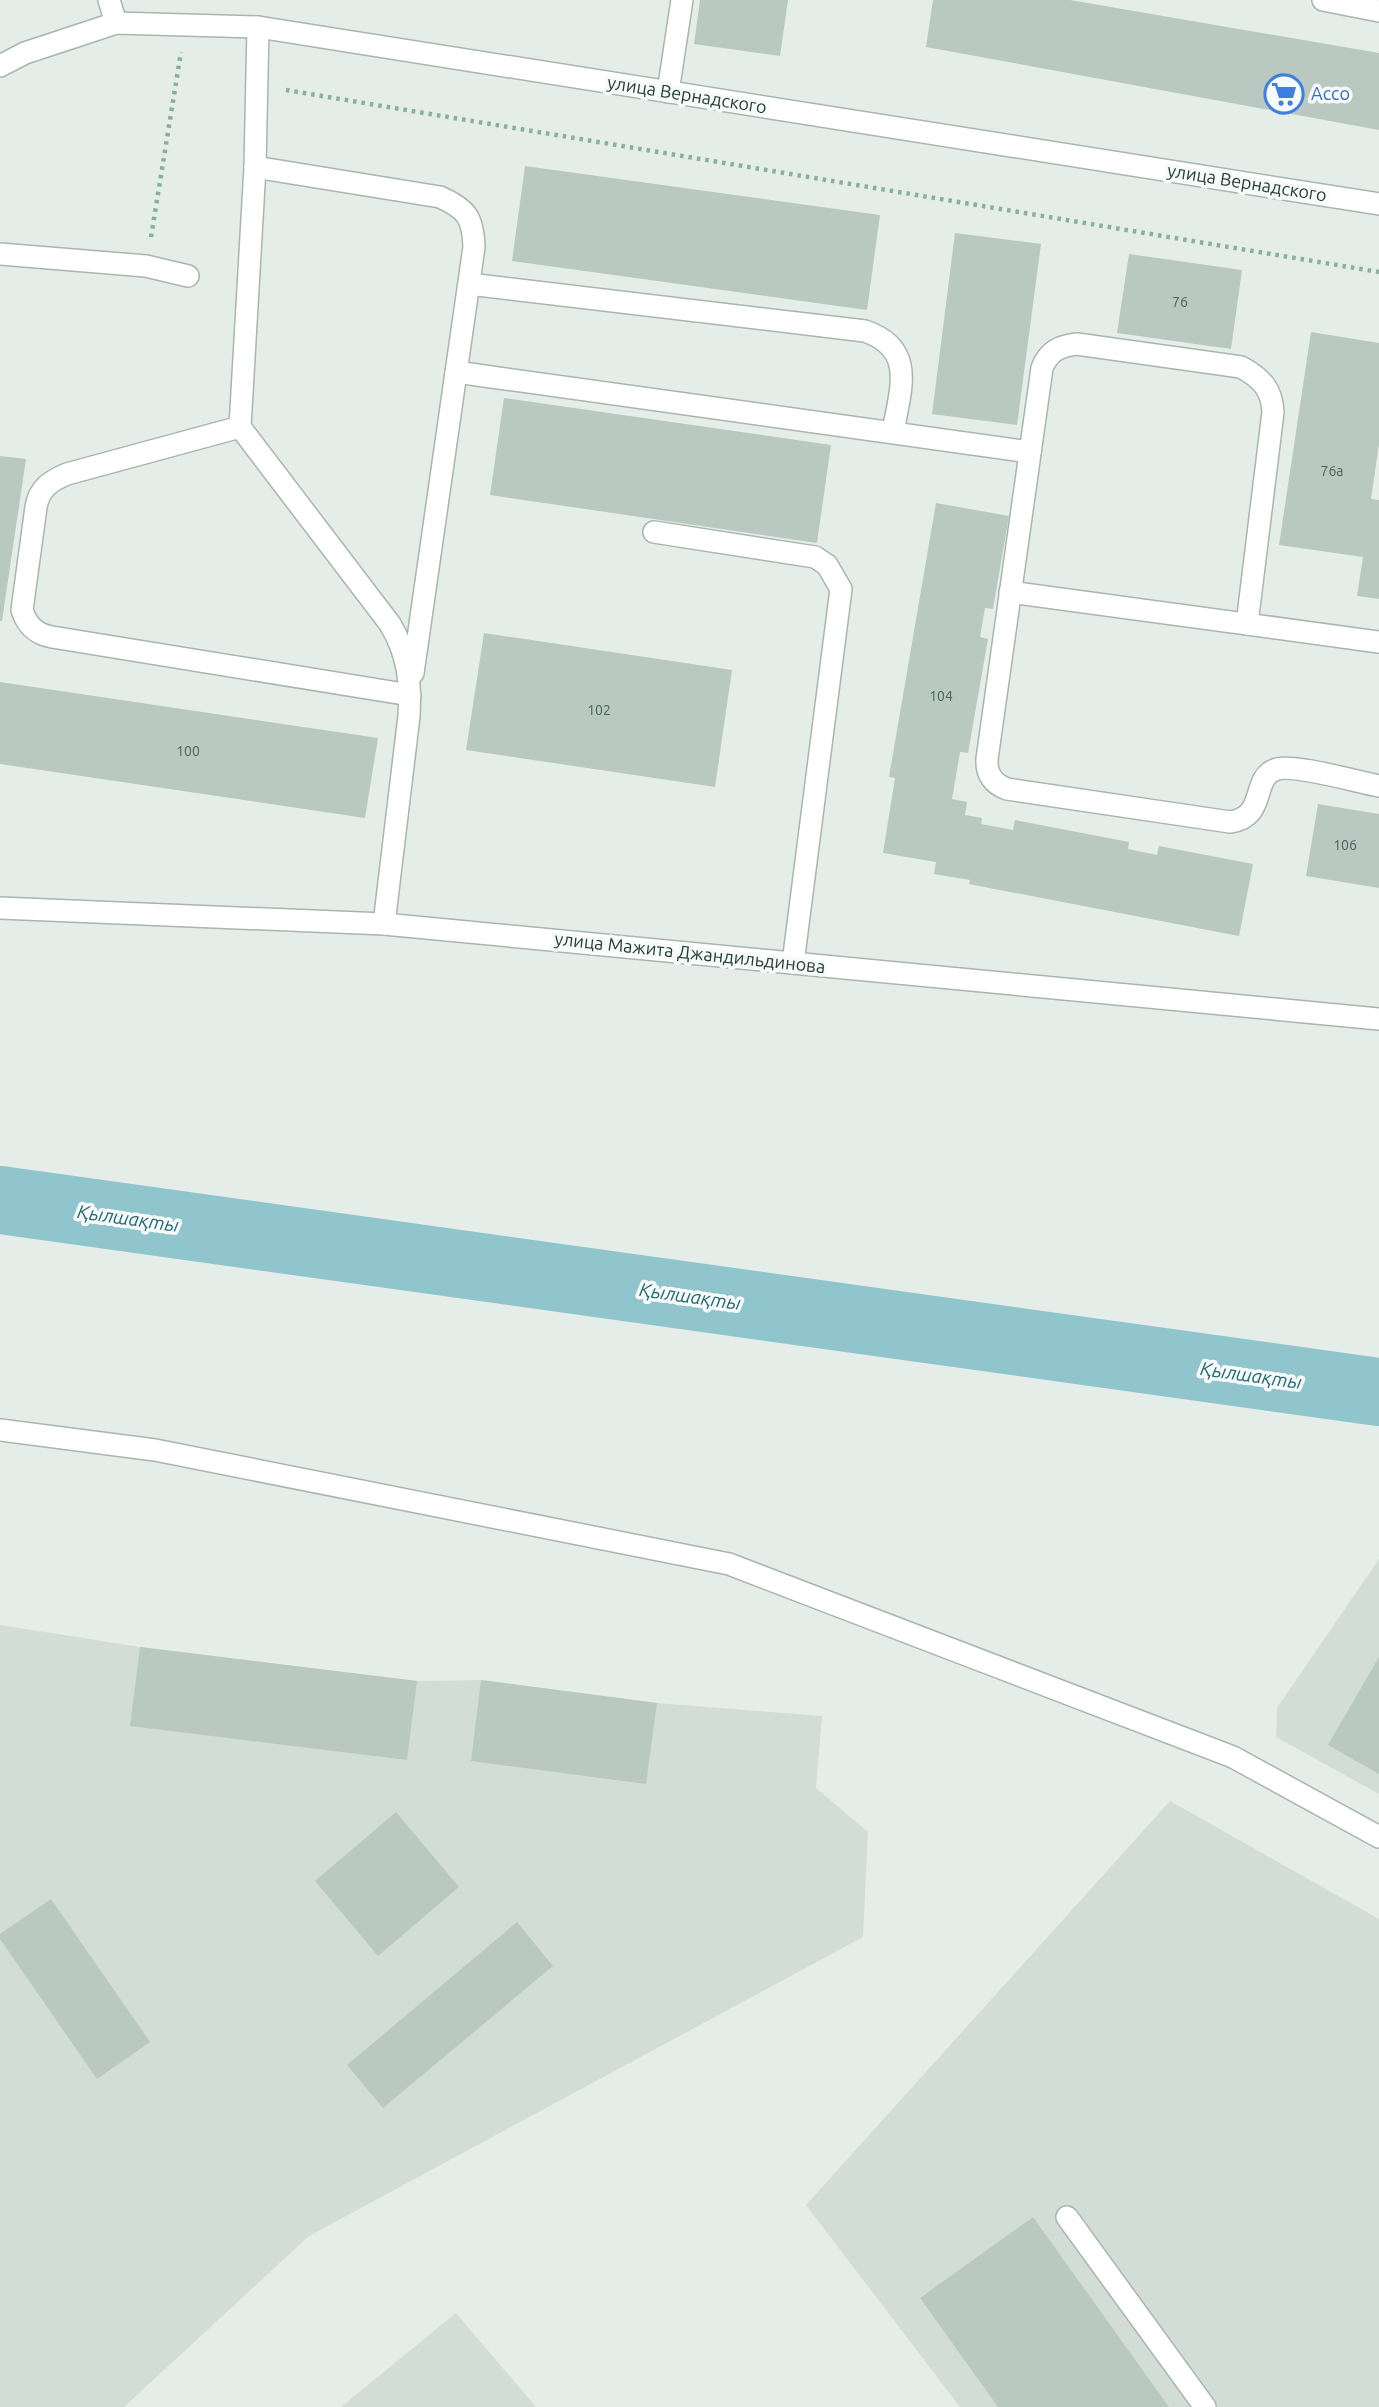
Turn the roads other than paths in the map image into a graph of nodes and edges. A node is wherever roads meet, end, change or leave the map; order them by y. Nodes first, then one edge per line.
1 (109, 0) edge
2 (682, 0) edge
3 (1323, 0) edge
4 (1379, 11) edge
5 (116, 23) junction
6 (258, 27) junction
7 (0, 66) edge
8 (668, 92) junction
9 (255, 167) junction
10 (1379, 204) edge
11 (0, 254) edge
12 (188, 276) dead end
13 (468, 284) junction
14 (456, 372) junction
15 (240, 427) junction
16 (893, 432) junction
17 (1030, 452) junction
18 (654, 532) dead end
19 (1010, 592) junction
20 (1247, 624) junction
21 (1379, 642) edge
22 (410, 695) junction
23 (1379, 786) edge
24 (0, 908) edge
25 (384, 924) junction
26 (793, 963) junction
27 (1379, 1019) edge
28 (0, 1430) edge
29 (1379, 1837) edge
30 (1067, 2217) dead end
31 (1205, 2407) edge

1 - 5 street
2 - 8 street
3 - 4 street
5 - 6 street, улица Вернадского
5 - 7 street, улица Вернадского
6 - 8 street, улица Вернадского
6 - 9 street
8 - 10 street, улица Вернадского
9 - 13 street
9 - 15 street
11 - 12 street
13 - 14 street
13 - 16 street
14 - 16 street
14 - 22 street
15 - 22 street
15 - 22 street
16 - 17 street
17 - 19 street
17 - 20 street
18 - 26 street
19 - 20 street
19 - 23 street
20 - 21 street
22 - 25 street
24 - 25 street, улица Мажита Джандильдинова
25 - 26 street, улица Мажита Джандильдинова
26 - 27 street, улица Мажита Джандильдинова
28 - 29 street
30 - 31 street

